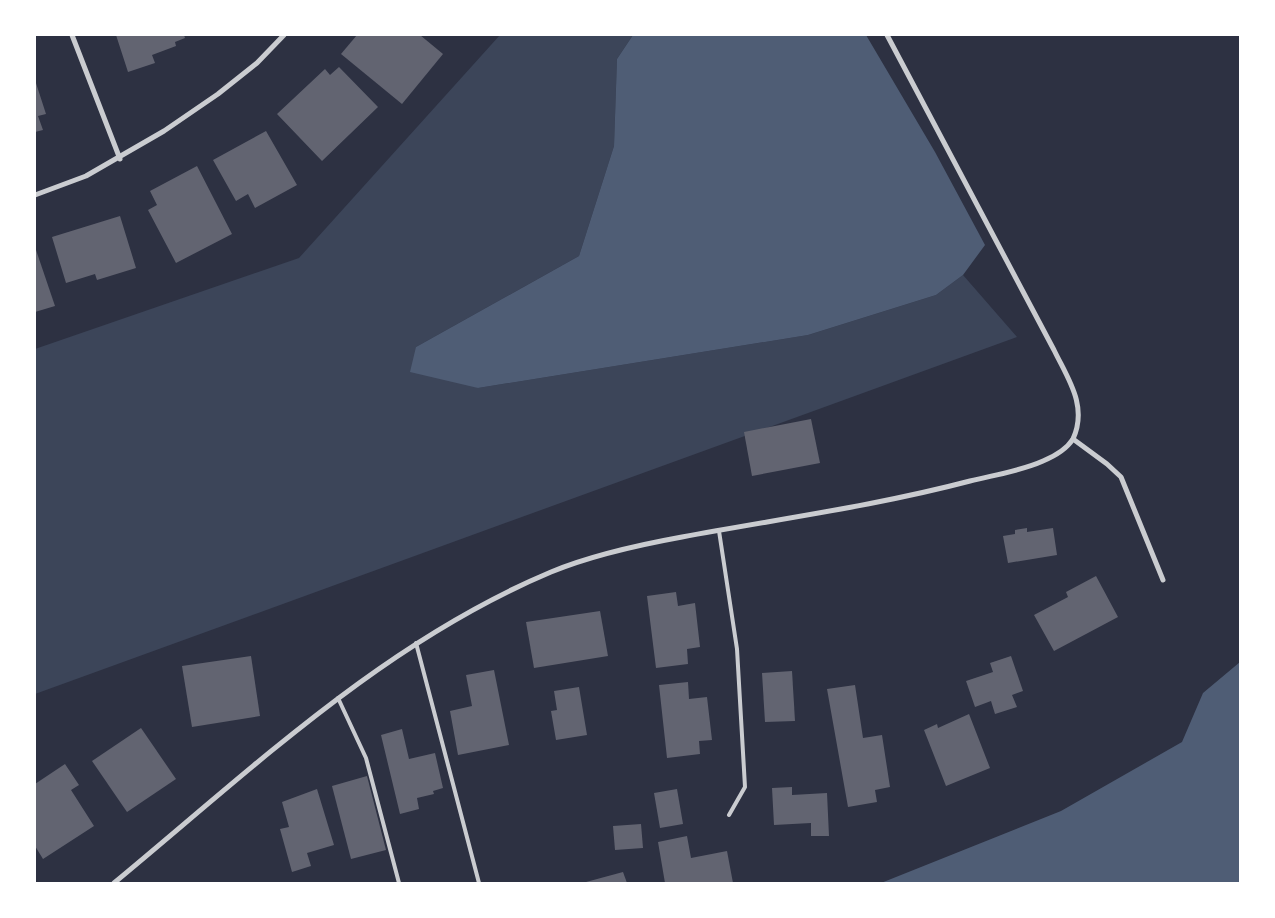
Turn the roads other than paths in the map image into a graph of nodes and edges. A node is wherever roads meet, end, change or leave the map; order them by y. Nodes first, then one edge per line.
1 (72, 35) edge
2 (284, 35) edge
3 (887, 35) edge
4 (120, 159) junction
5 (35, 195) edge
6 (1073, 439) junction
7 (719, 531) junction
8 (1163, 580) dead end
9 (416, 643) junction
10 (338, 698) junction
11 (729, 815) dead end
12 (114, 883) edge
13 (399, 883) edge
14 (479, 883) edge

1 - 4 street
2 - 4 street
3 - 6 street
4 - 5 street
6 - 7 street
6 - 8 street
7 - 9 street
7 - 11 lane
9 - 10 street
9 - 14 lane
10 - 12 street
10 - 13 lane

